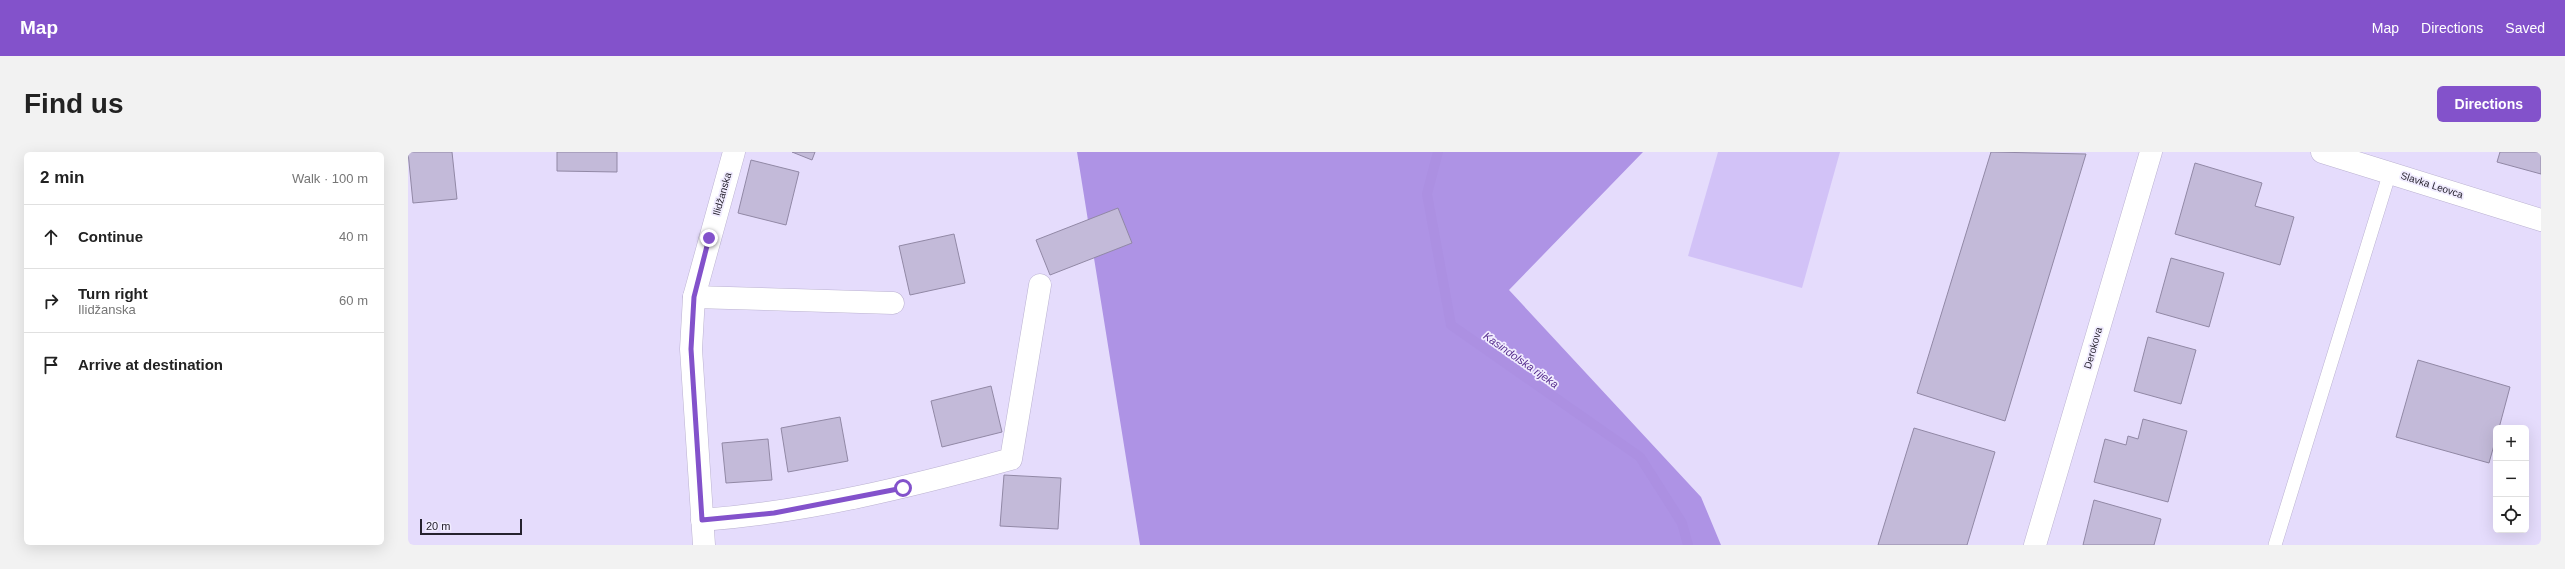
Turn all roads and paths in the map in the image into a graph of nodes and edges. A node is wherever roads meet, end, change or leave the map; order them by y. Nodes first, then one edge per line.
1 (734, 152) edge
2 (2152, 152) edge
3 (2322, 152) edge
4 (2390, 172) junction
5 (2541, 220) edge
6 (1040, 285) dead end
7 (694, 297) junction
8 (893, 303) dead end
9 (702, 520) junction
10 (704, 545) edge
11 (2035, 545) edge
12 (2275, 545) edge

1 - 7 street, Ilidžanska
2 - 11 street, Derokova
3 - 4 street, Slavka Leovca
4 - 5 street, Slavka Leovca
4 - 12 lane
6 - 9 street
7 - 8 street
7 - 9 street, Ilidžanska
9 - 10 street, Ilidžanska

